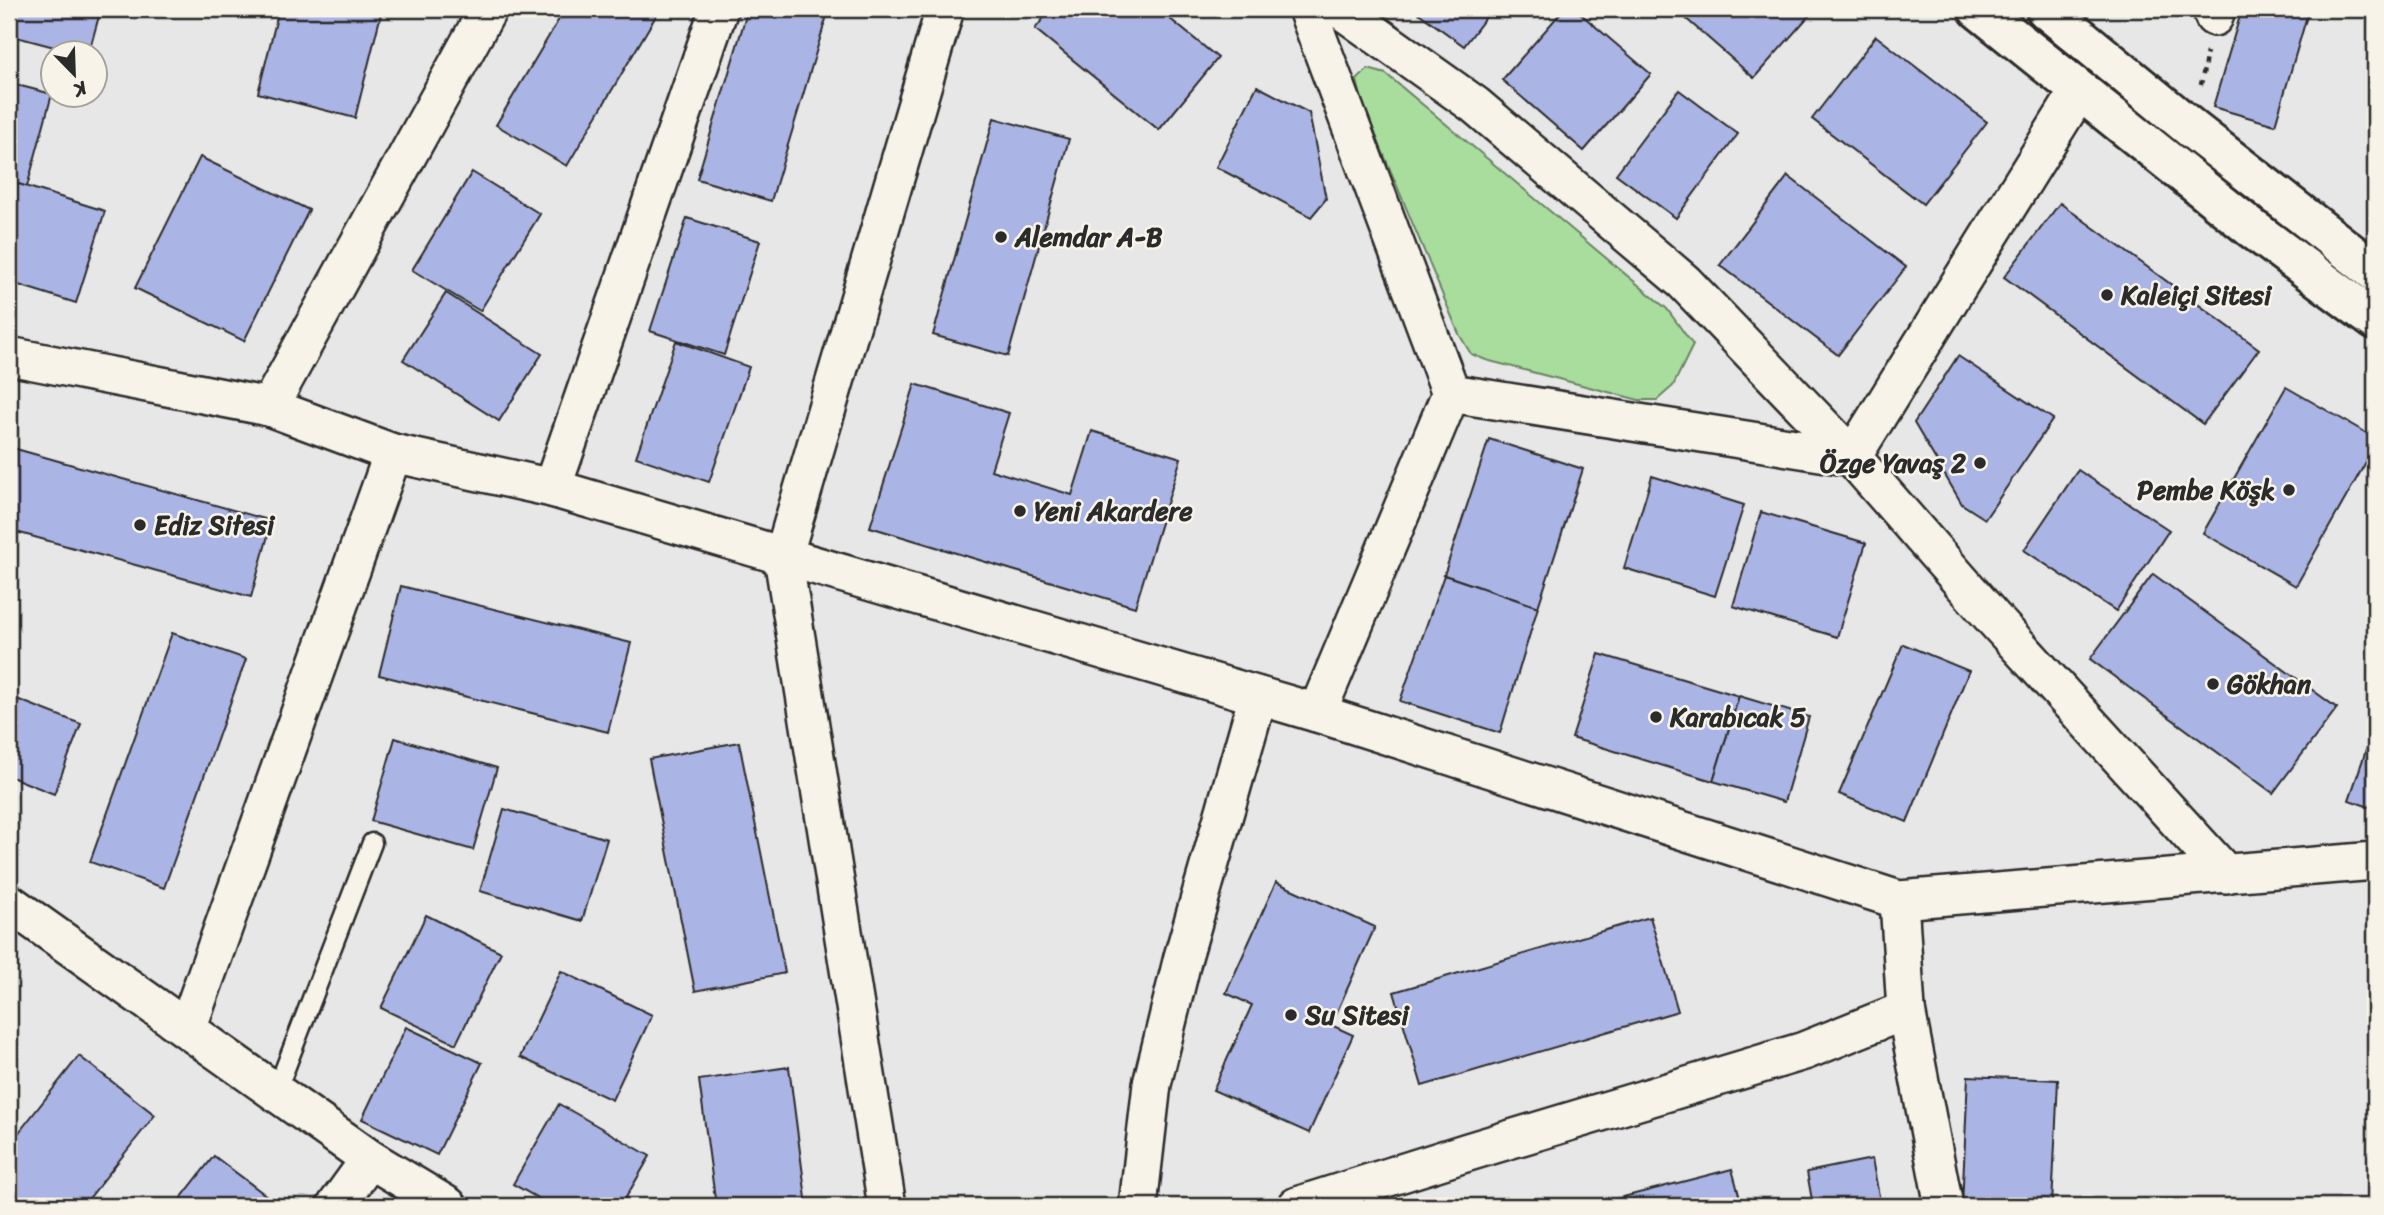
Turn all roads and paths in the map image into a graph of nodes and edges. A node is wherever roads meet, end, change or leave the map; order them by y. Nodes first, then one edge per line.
1 (488, 9) edge
2 (719, 9) edge
3 (945, 9) edge
4 (1307, 9) edge
5 (1340, 9) edge
6 (1978, 9) edge
7 (2046, 9) edge
8 (2215, 13) edge
9 (2079, 90) junction
10 (2192, 129) junction
11 (2375, 272) edge
12 (2375, 320) edge
13 (9, 356) edge
14 (1451, 393) junction
15 (269, 407) junction
16 (393, 453) junction
17 (1852, 457) junction
18 (552, 488) junction
19 (783, 558) junction
20 (1258, 696) junction
21 (1317, 713) junction
22 (372, 843) dead end
23 (2375, 861) edge
24 (2225, 874) junction
25 (1899, 900) junction
26 (9, 903) edge
27 (1906, 1010) junction
28 (187, 1029) junction
29 (276, 1092) junction
30 (370, 1158) junction
31 (336, 1206) edge
32 (448, 1206) edge
33 (887, 1206) edge
34 (1138, 1206) edge
35 (1297, 1206) edge
36 (1944, 1206) edge

1 - 15 street
2 - 18 street
3 - 19 street
4 - 14 street
5 - 17 street
6 - 9 main road
7 - 10 main road
8 - 10 path
9 - 12 main road
9 - 17 street
10 - 11 main road
13 - 15 street
14 - 17 street
14 - 21 street
15 - 16 street
16 - 18 street
16 - 28 street
17 - 24 street
18 - 19 street
19 - 20 street
19 - 33 street
20 - 21 street
20 - 34 street
21 - 25 street
22 - 29 lane
23 - 24 street
24 - 25 street
25 - 27 street
26 - 28 street
27 - 35 street
27 - 36 street
28 - 29 street
29 - 30 street
30 - 31 street
30 - 32 street

